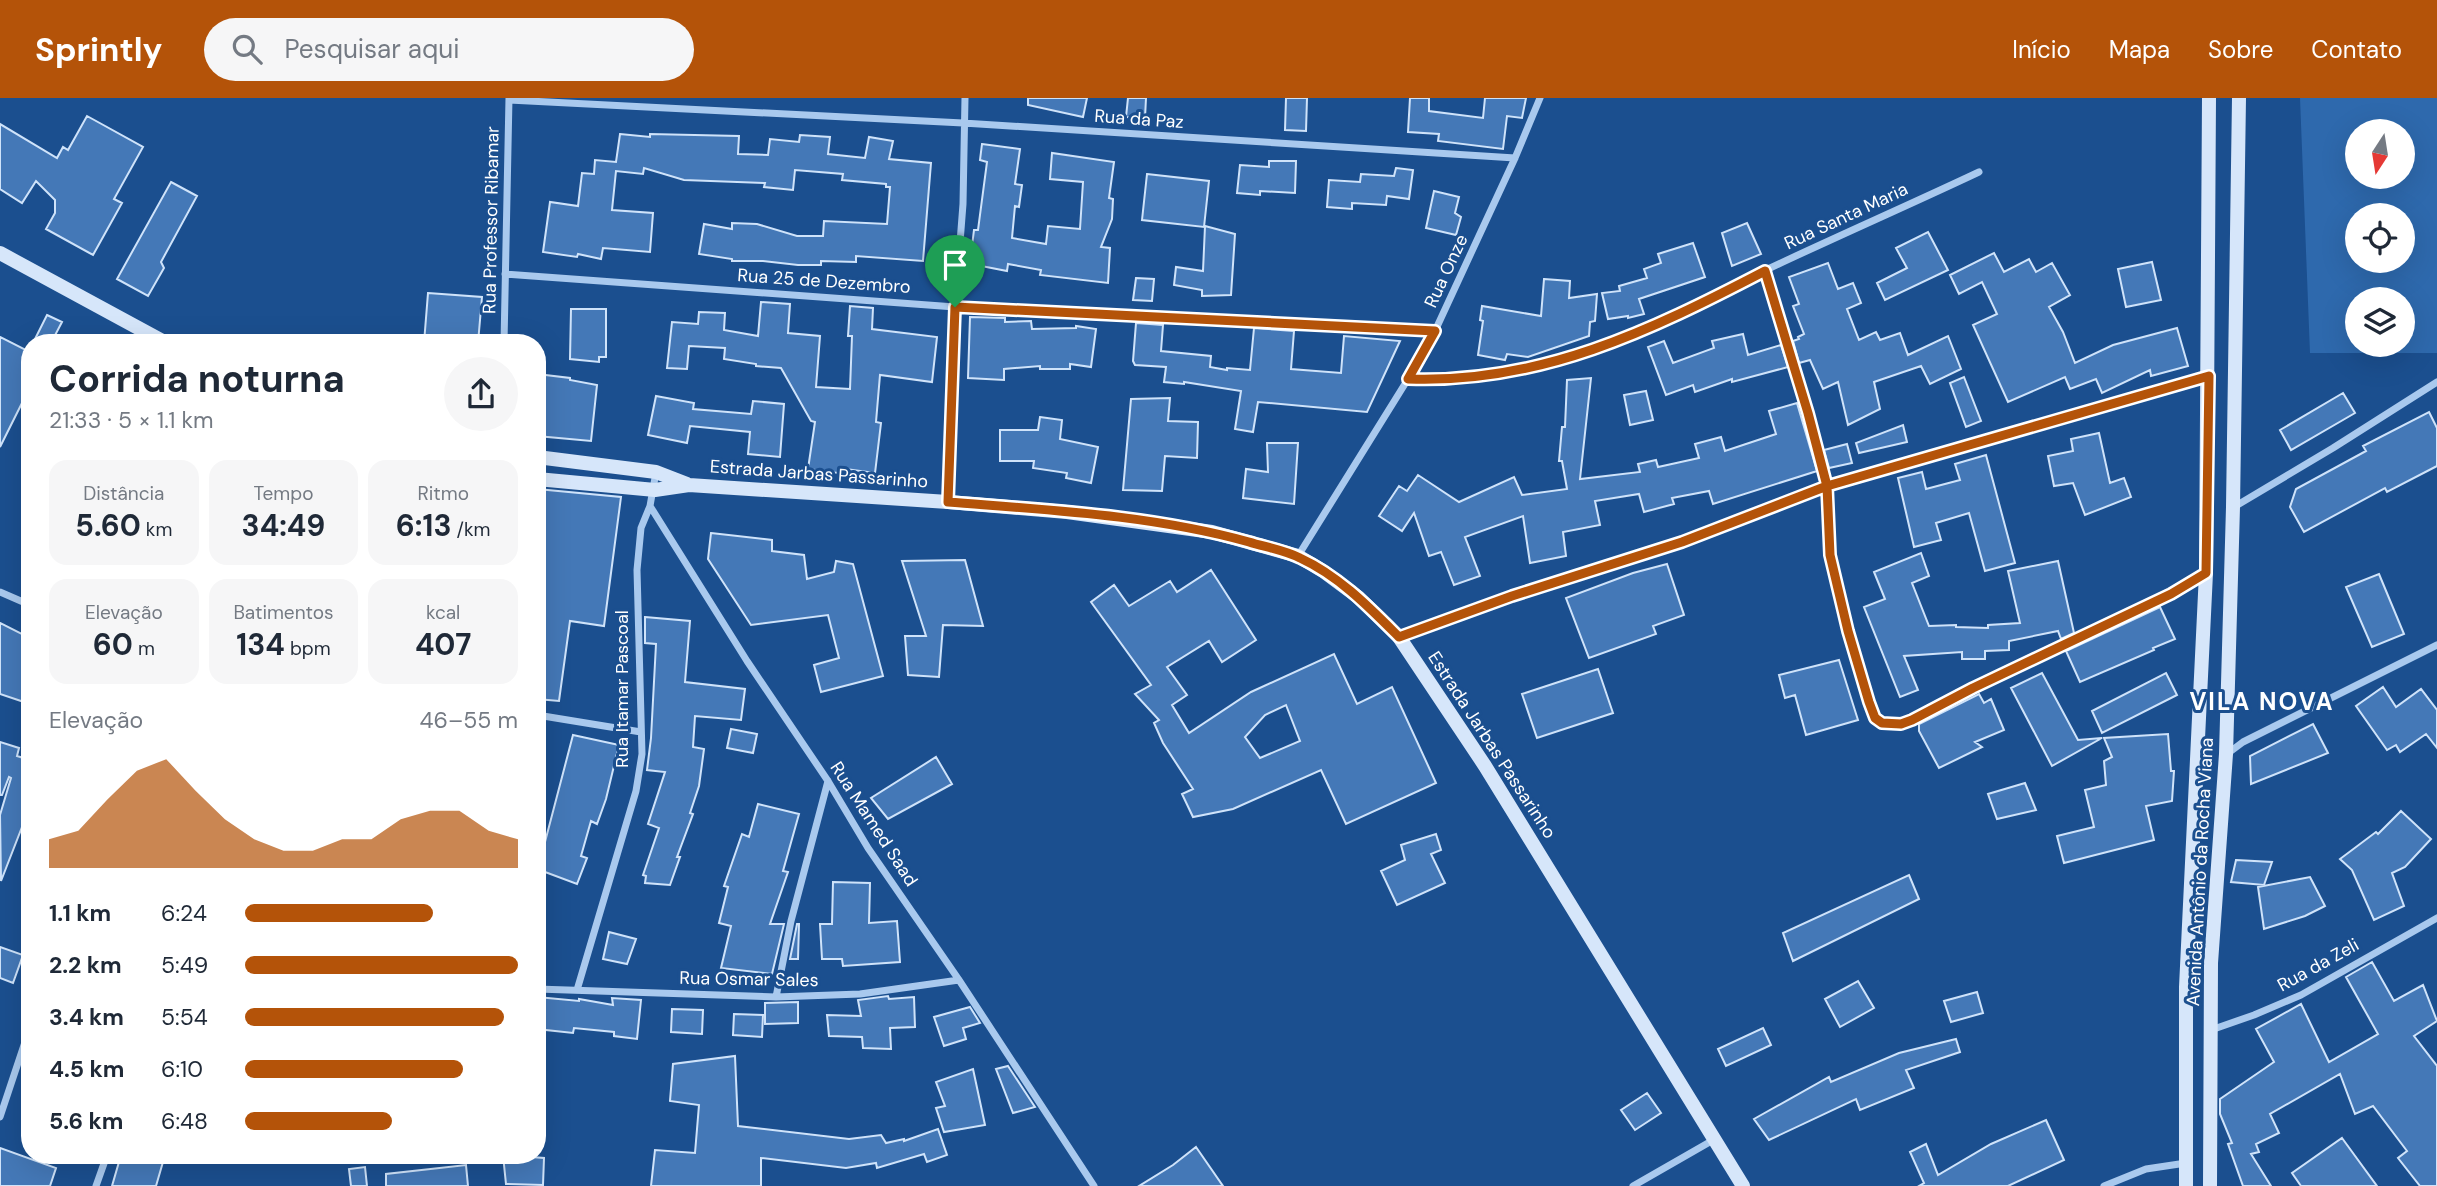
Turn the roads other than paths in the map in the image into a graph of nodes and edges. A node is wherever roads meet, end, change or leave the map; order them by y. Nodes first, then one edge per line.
1 (965, 98) edge
2 (1540, 98) edge
3 (2209, 98) edge
4 (2239, 98) edge
5 (509, 99) edge
6 (963, 124) junction
7 (1515, 158) junction
8 (1979, 172) dead end
9 (0, 253) edge
10 (1765, 271) junction
11 (505, 274) junction
12 (955, 307) junction
13 (1435, 331) junction
14 (149, 334) edge
15 (504, 334) edge
16 (2209, 376) junction
17 (1408, 379) junction
18 (2437, 382) edge
19 (546, 458) edge
20 (656, 472) junction
21 (546, 480) edge
22 (689, 485) junction
23 (1827, 486) junction
24 (655, 490) junction
25 (948, 502) junction
26 (650, 506) junction
27 (2233, 507) junction
28 (1298, 556) junction
29 (2206, 573) junction
30 (0, 592) edge
31 (21, 601) edge
32 (1399, 637) junction
33 (2437, 645) edge
34 (546, 716) edge
35 (641, 732) junction
36 (2226, 754) junction
37 (828, 781) junction
38 (2437, 918) edge
39 (959, 980) junction
40 (546, 989) edge
41 (577, 990) junction
42 (776, 997) junction
43 (2211, 1030) junction
44 (21, 1054) edge
45 (0, 1117) edge
46 (1716, 1139) junction
47 (2186, 1163) junction
48 (104, 1164) edge
49 (96, 1186) edge
50 (1094, 1186) edge
51 (1633, 1186) edge
52 (1743, 1186) edge
53 (2104, 1186) edge
54 (2186, 1186) edge
55 (2210, 1186) edge

1 - 6 street
2 - 7 street, Rua Onze
3 - 16 main road, Avenida Antônio da Rocha Viana
4 - 27 main road, Avenida Antônio da Rocha Viana
5 - 6 street, Rua da Paz
5 - 11 street, Rua Professor Ribamar
6 - 7 street, Rua da Paz
6 - 12 street
7 - 13 street, Rua Onze
8 - 10 street, Rua Santa Maria
9 - 14 main road
10 - 17 street, Rua Santa Maria
10 - 23 street
11 - 12 street, Rua 25 de Dezembro
11 - 15 street, Rua Professor Ribamar
12 - 13 street, Rua 25 de Dezembro
12 - 25 street
13 - 17 street, Rua Onze
16 - 23 street
16 - 29 main road, Avenida Antônio da Rocha Viana
17 - 28 street, Rua Onze
18 - 27 street
19 - 20 main road, Estrada Jarbas Passarinho
20 - 22 main road, Estrada Jarbas Passarinho
20 - 24 street
21 - 24 main road, Estrada Jarbas Passarinho
22 - 24 main road, Estrada Jarbas Passarinho
22 - 25 main road, Estrada Jarbas Passarinho
23 - 29 street
23 - 32 street
24 - 26 street
25 - 28 main road, Estrada Jarbas Passarinho
26 - 35 street, Rua Itamar Pascoal
26 - 37 street, Rua Mamed Saad
27 - 36 main road, Avenida Antônio da Rocha Viana
28 - 32 main road, Estrada Jarbas Passarinho
29 - 47 main road, Avenida Antônio da Rocha Viana
30 - 31 street
32 - 46 main road, Estrada Jarbas Passarinho
33 - 36 street
34 - 35 street
35 - 41 street, Rua Itamar Pascoal
36 - 43 main road, Avenida Antônio da Rocha Viana
37 - 39 street, Rua Mamed Saad
37 - 42 street
38 - 43 street, Rua da Zeli
39 - 42 street, Rua Osmar Sales
39 - 50 street, Rua Mamed Saad
40 - 41 street, Rua Osmar Sales
41 - 42 street, Rua Osmar Sales
43 - 55 main road, Avenida Antônio da Rocha Viana
44 - 45 street
46 - 51 street
46 - 52 main road, Estrada Jarbas Passarinho
47 - 53 street
47 - 54 main road, Avenida Antônio da Rocha Viana
48 - 49 street

